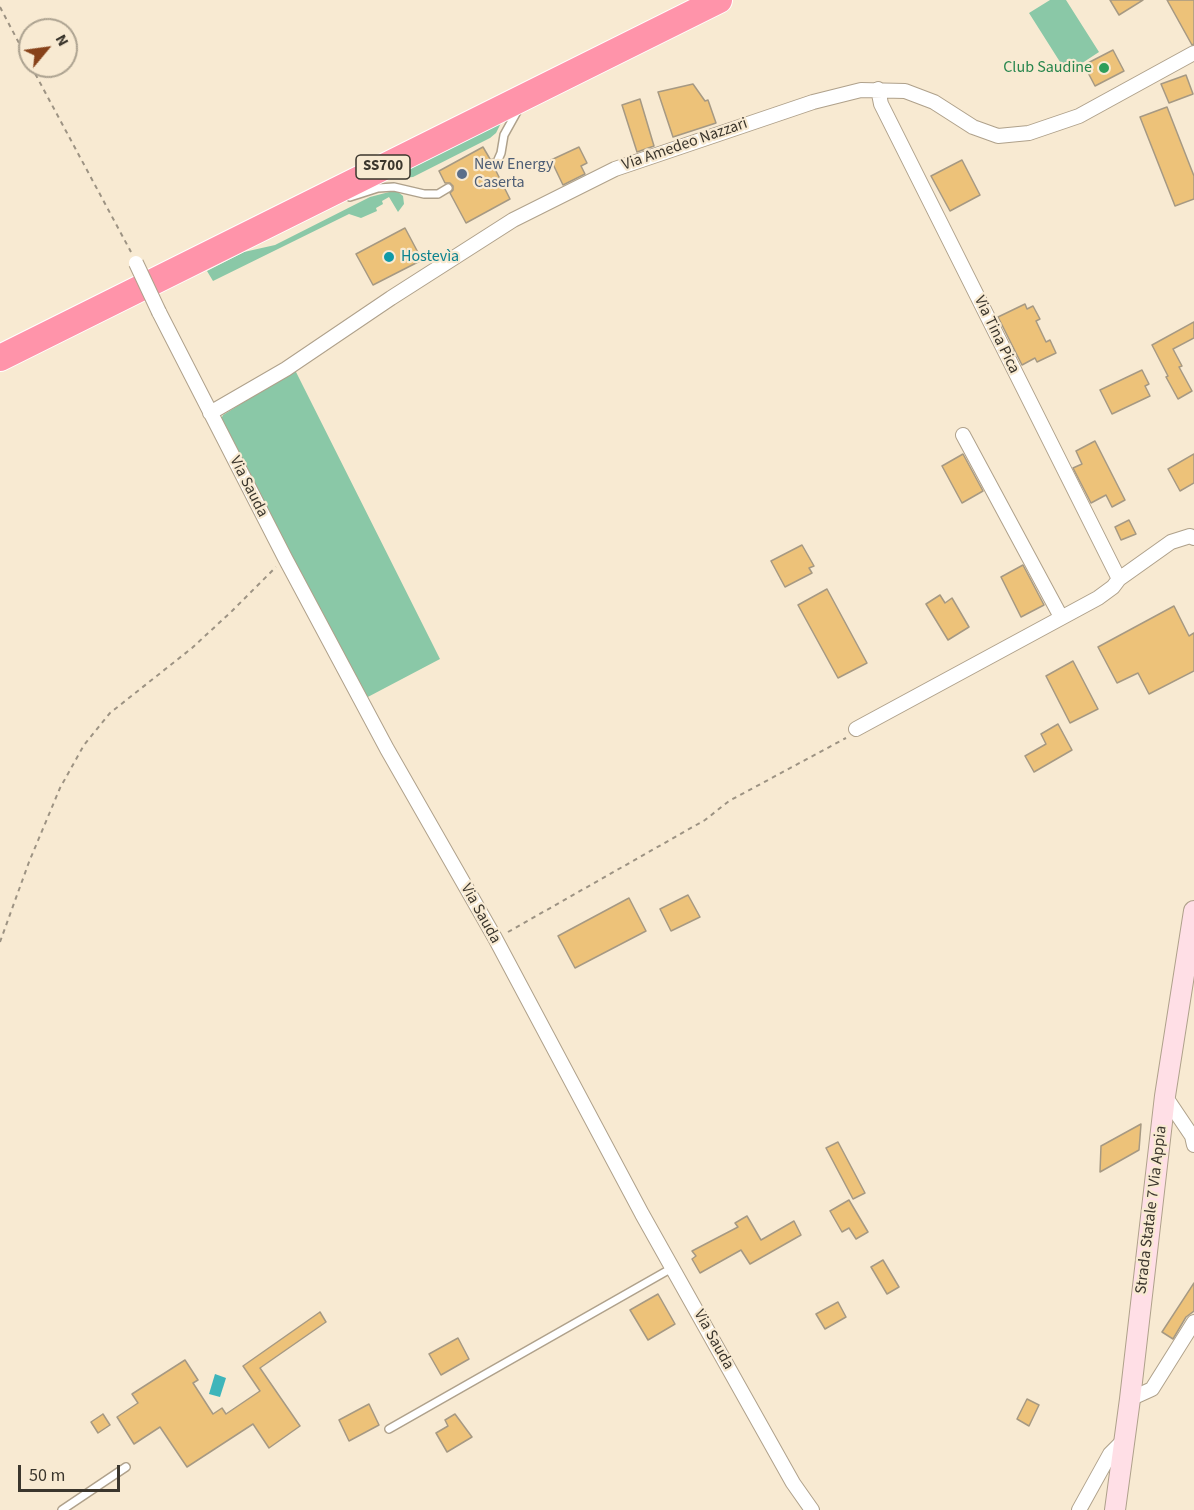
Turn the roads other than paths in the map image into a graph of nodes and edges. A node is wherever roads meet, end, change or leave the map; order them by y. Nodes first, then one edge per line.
1 (719, 0) edge
2 (1194, 53) edge
3 (878, 89) junction
4 (526, 96) junction
5 (492, 164) dead end
6 (448, 188) dead end
7 (346, 198) dead end
8 (136, 263) road end
9 (0, 358) edge
10 (210, 413) junction
11 (963, 435) dead end
12 (1194, 537) edge
13 (1119, 579) junction
14 (1061, 617) junction
15 (856, 729) road end
16 (1194, 910) edge
17 (1166, 1096) junction
18 (1194, 1145) edge
19 (672, 1268) junction
20 (1194, 1322) edge
21 (1130, 1399) junction
22 (388, 1430) dead end
23 (1124, 1440) junction
24 (126, 1467) dead end
25 (62, 1510) edge
26 (812, 1510) edge
27 (1079, 1510) edge
28 (1115, 1510) edge

1 - 4 highway, SS700
2 - 3 street, Via Amedeo Nazzari
3 - 10 street, Via Amedeo Nazzari
3 - 13 street, Via Tina Pica
4 - 5 lane
4 - 9 highway, SS700
6 - 7 lane
8 - 10 street, Via Sauda, bridge
10 - 19 street, Via Sauda
11 - 14 street
12 - 13 street
13 - 14 street
14 - 15 street
16 - 17 main road, Strada Statale 7 Via Appia
17 - 18 street
17 - 21 main road, Strada Statale 7 Via Appia
19 - 22 lane
19 - 26 street, Via Sauda
20 - 21 street
21 - 23 main road, Strada Statale 7 Via Appia
23 - 27 street
23 - 28 main road, Strada Statale 7 Via Appia
24 - 25 lane

